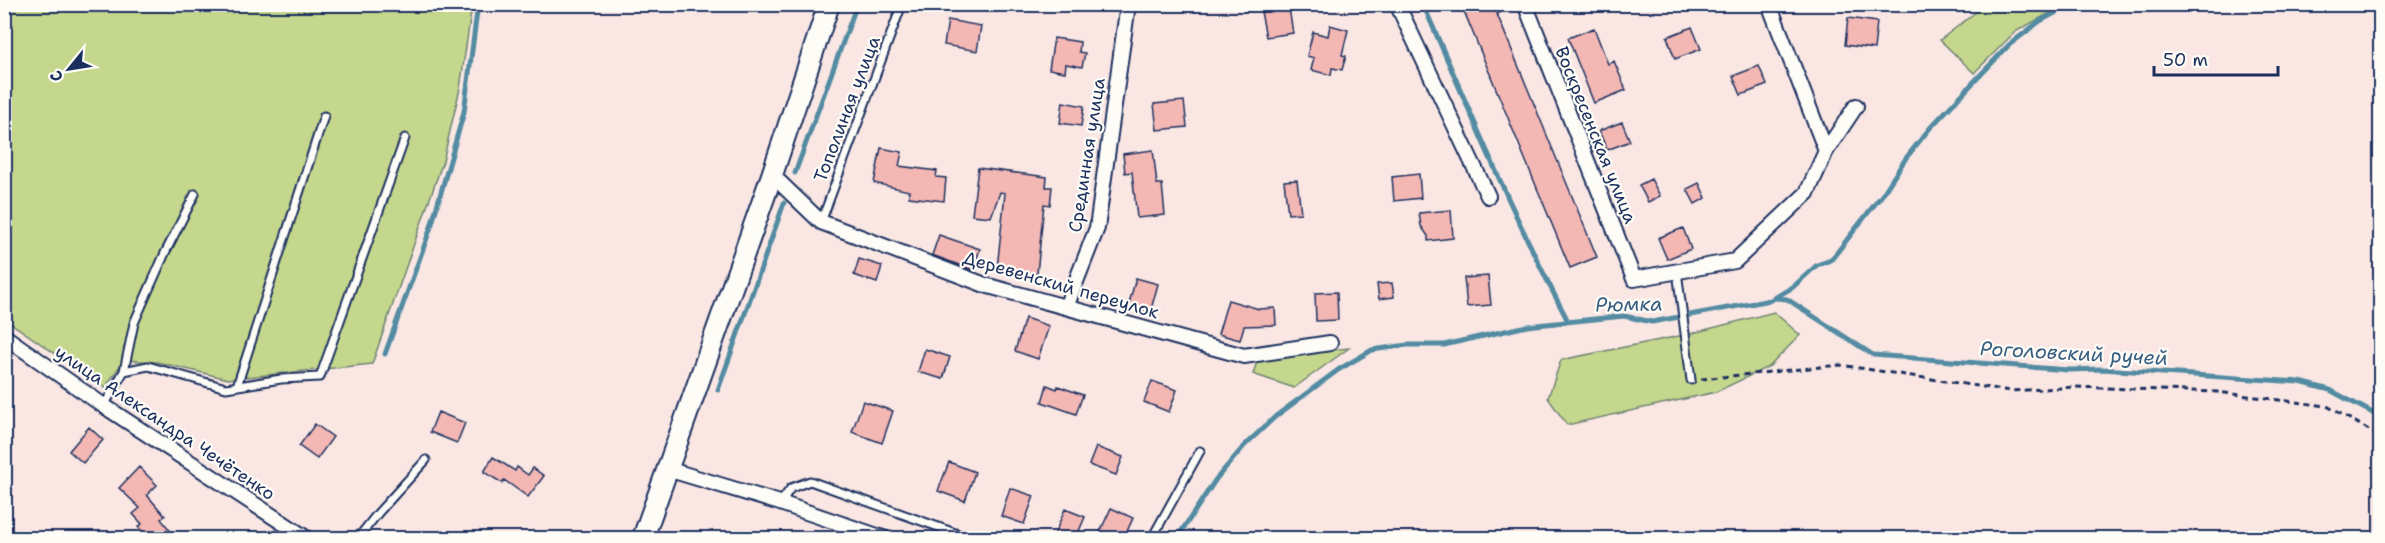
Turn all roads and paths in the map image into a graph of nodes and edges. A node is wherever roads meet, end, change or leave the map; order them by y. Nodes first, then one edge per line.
1 (829, 4) edge
2 (1128, 4) edge
3 (1397, 4) edge
4 (1525, 4) edge
5 (1768, 4) edge
6 (901, 7) dead end
7 (1856, 106) dead end
8 (324, 116) dead end
9 (405, 138) dead end
10 (1826, 151) junction
11 (772, 175) junction
12 (195, 194) dead end
13 (1488, 196) dead end
14 (821, 222) junction
15 (1677, 271) junction
16 (1066, 307) junction
17 (4, 336) edge
18 (1330, 343) dead end
19 (124, 371) junction
20 (1691, 380) joint
21 (237, 386) junction
22 (104, 406) junction
23 (2380, 436) edge
24 (1200, 452) dead end
25 (426, 460) dead end
26 (667, 470) junction
27 (780, 503) junction
28 (306, 538) edge
29 (358, 538) edge
30 (642, 538) edge
31 (883, 538) edge
32 (969, 538) edge
33 (1152, 538) edge

1 - 11 main road
2 - 16 street, Срединная улица
3 - 13 street
4 - 15 street, Воскресенская улица
5 - 10 street
6 - 14 lane, Тополиная улица
7 - 10 street
8 - 21 lane
9 - 21 lane
10 - 15 street
11 - 14 street, Деревенский переулок
11 - 26 main road
12 - 19 lane
14 - 16 street, Деревенский переулок
15 - 20 lane
16 - 18 street, Деревенский переулок
17 - 22 street, улица Александра Чечётенко
19 - 21 lane
19 - 22 lane
20 - 23 path
22 - 28 street, улица Александра Чечётенко
24 - 33 lane
25 - 29 lane
26 - 27 street
26 - 30 main road
27 - 31 street
27 - 32 lane

